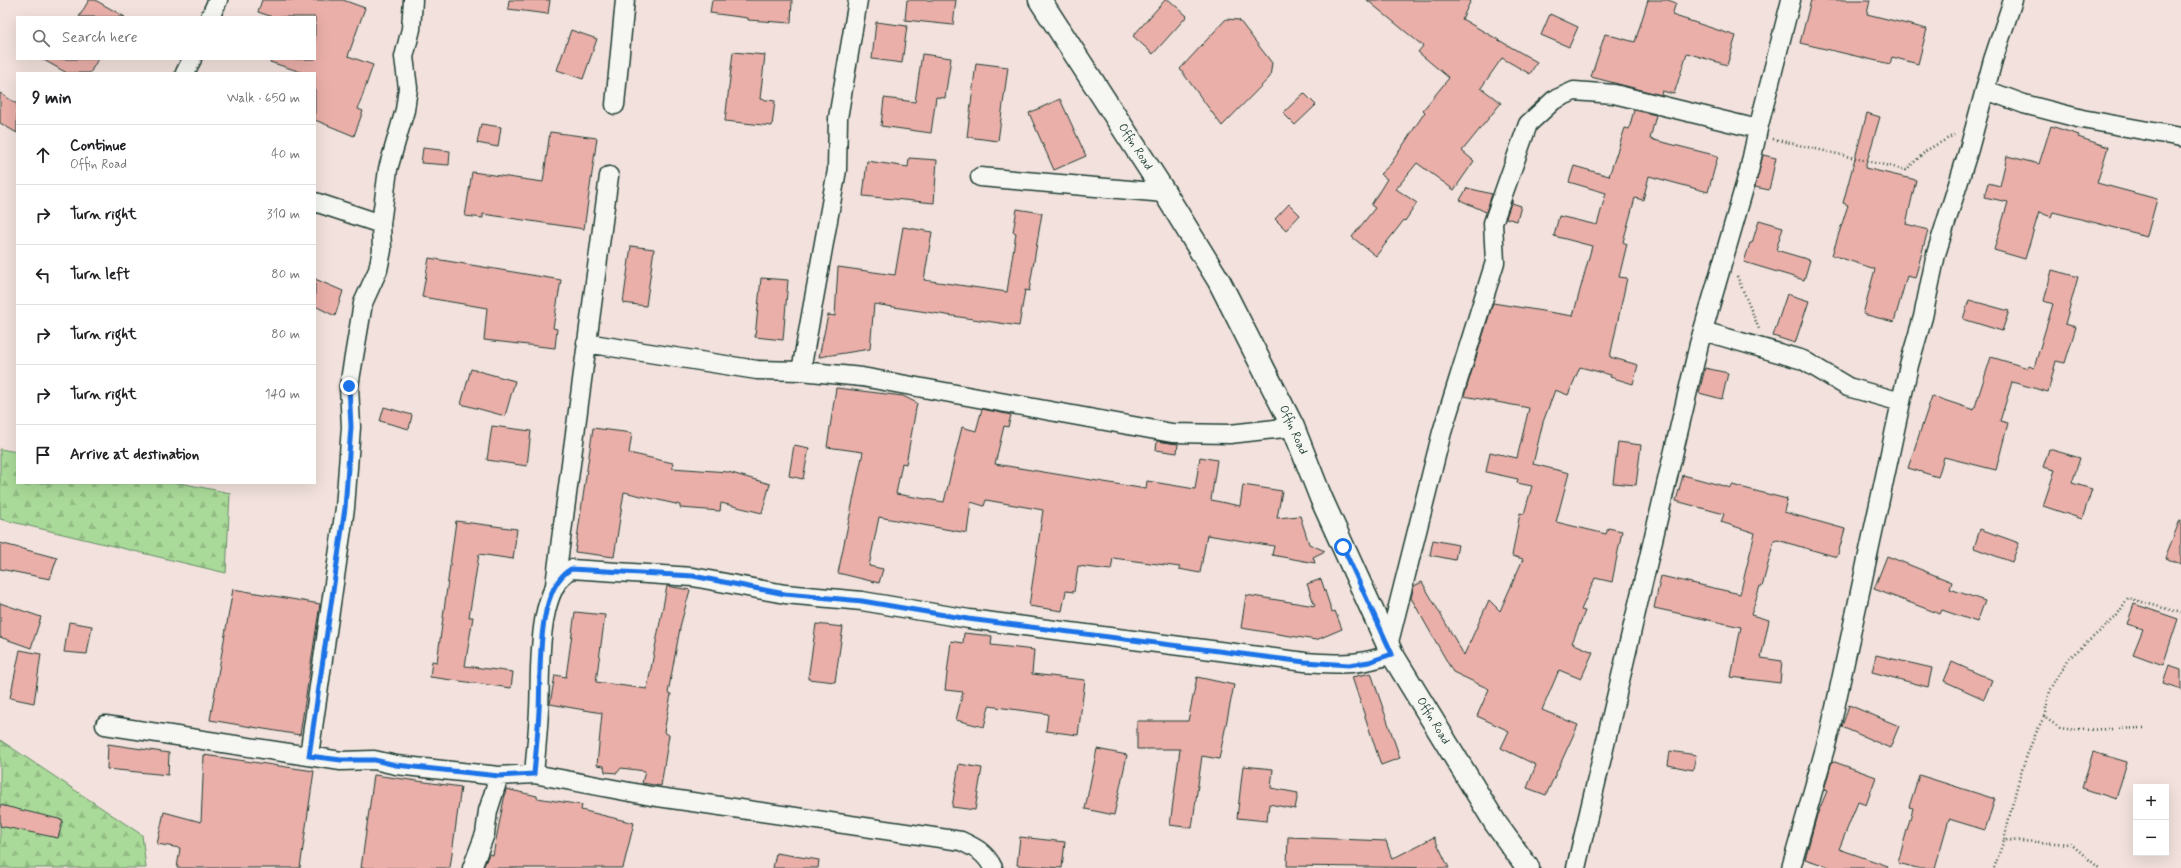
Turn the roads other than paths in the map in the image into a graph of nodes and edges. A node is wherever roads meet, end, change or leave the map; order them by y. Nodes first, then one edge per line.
1 (218, 0) edge
2 (413, 0) edge
3 (625, 0) edge
4 (858, 0) edge
5 (1040, 0) edge
6 (1791, 0) edge
7 (2013, 0) edge
8 (210, 16) edge
9 (192, 60) edge
10 (186, 72) edge
11 (1986, 90) junction
12 (615, 105) dead end
13 (1757, 132) junction
14 (2181, 137) edge
15 (609, 176) dead end
16 (980, 177) dead end
17 (1165, 193) junction
18 (316, 202) edge
19 (380, 224) junction
20 (1703, 331) junction
21 (586, 343) junction
22 (801, 371) junction
23 (1901, 402) junction
24 (1293, 427) junction
25 (555, 585) junction
26 (1390, 650) junction
27 (105, 725) dead end
28 (309, 756) junction
29 (534, 774) junction
30 (499, 776) junction
31 (472, 868) edge
32 (993, 868) edge
33 (1528, 868) edge
34 (1576, 868) edge
35 (1791, 868) edge

1 - 8 street
2 - 19 street
3 - 12 street
4 - 22 street
5 - 17 street, Offin Road
6 - 13 street
7 - 11 street
9 - 10 street
11 - 14 street
11 - 23 street
13 - 20 street
13 - 26 street
15 - 21 street
16 - 17 street
17 - 24 street, Offin Road
18 - 19 street
19 - 28 street
20 - 23 street
20 - 34 street
21 - 22 street
21 - 25 street
22 - 24 street
23 - 35 street
24 - 26 street, Offin Road
25 - 26 street
25 - 29 street
26 - 33 street, Offin Road
27 - 28 street
28 - 30 street
29 - 30 street
29 - 32 street
30 - 31 street

